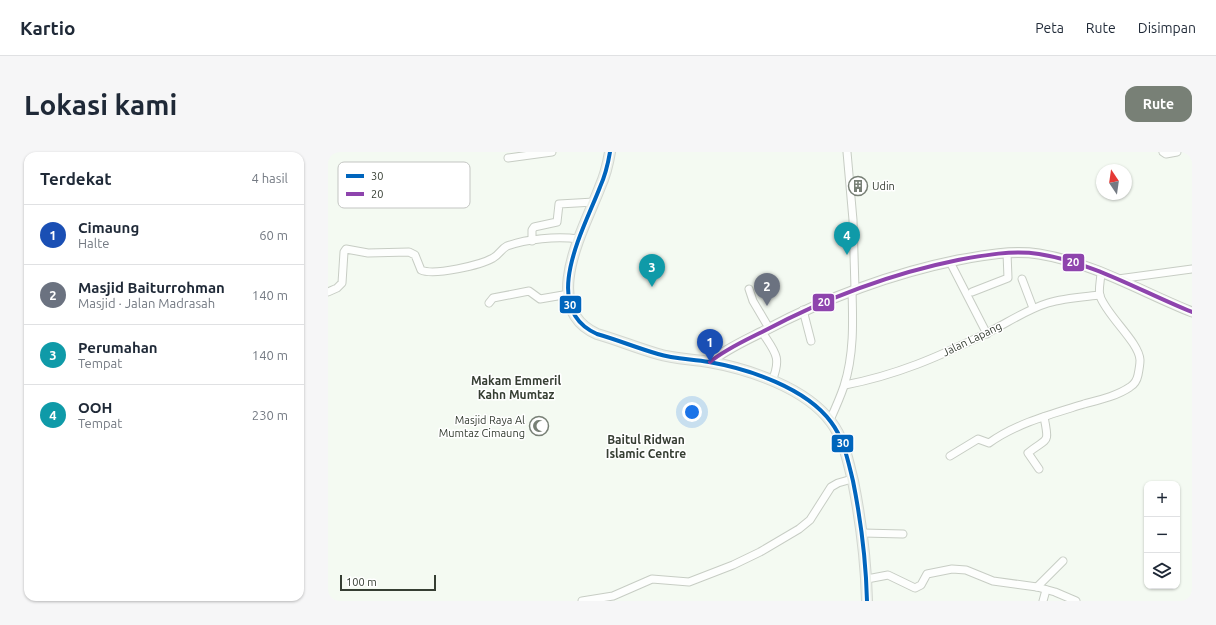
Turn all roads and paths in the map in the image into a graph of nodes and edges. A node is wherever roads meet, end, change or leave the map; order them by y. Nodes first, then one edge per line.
1 (552, 152) edge
2 (610, 152) edge
3 (847, 152) edge
4 (1163, 152) edge
5 (1177, 152) edge
6 (508, 158) dead end
7 (594, 202) junction
8 (578, 238) junction
9 (532, 241) junction
10 (1007, 253) junction
11 (950, 262) junction
12 (1192, 269) edge
13 (1102, 272) junction
14 (1022, 279) dead end
15 (1118, 279) junction
16 (749, 289) dead end
17 (853, 290) junction
18 (328, 292) edge
19 (972, 292) dead end
20 (569, 294) junction
21 (1100, 295) junction
22 (489, 303) dead end
23 (1033, 308) junction
24 (803, 310) junction
25 (1192, 312) edge
26 (766, 330) junction
27 (987, 334) junction
28 (811, 341) dead end
29 (710, 362) junction
30 (772, 381) junction
31 (845, 385) junction
32 (1044, 417) junction
33 (830, 420) junction
34 (950, 456) dead end
35 (1039, 469) dead end
36 (852, 479) junction
37 (862, 531) junction
38 (903, 534) dead end
39 (1064, 561) dead end
40 (867, 579) junction
41 (1036, 587) junction
42 (1046, 590) junction
43 (582, 601) edge
44 (867, 601) edge
45 (1043, 601) edge
46 (1076, 601) edge

1 - 6 street
2 - 7 main road
3 - 17 street
4 - 5 street
7 - 8 main road
7 - 9 street
8 - 9 street
8 - 20 main road
9 - 18 street
10 - 11 street
10 - 13 street
10 - 19 street
11 - 17 street
11 - 27 street
12 - 15 street
13 - 15 street
13 - 21 street
14 - 23 street
15 - 25 street
16 - 26 street
17 - 24 street
17 - 31 street
20 - 22 street
20 - 29 main road
21 - 23 street, Jalan Lapang
21 - 32 street
23 - 27 street, Jalan Lapang
24 - 26 street
24 - 28 street
26 - 29 street
26 - 30 street
27 - 31 street, Jalan Lapang
29 - 30 main road
30 - 33 main road
31 - 33 street
32 - 34 street
32 - 35 street
33 - 36 main road
36 - 37 main road
36 - 43 street
37 - 38 street
37 - 40 main road
39 - 41 street
40 - 41 street
40 - 44 main road
41 - 42 street
42 - 45 street
42 - 46 street

